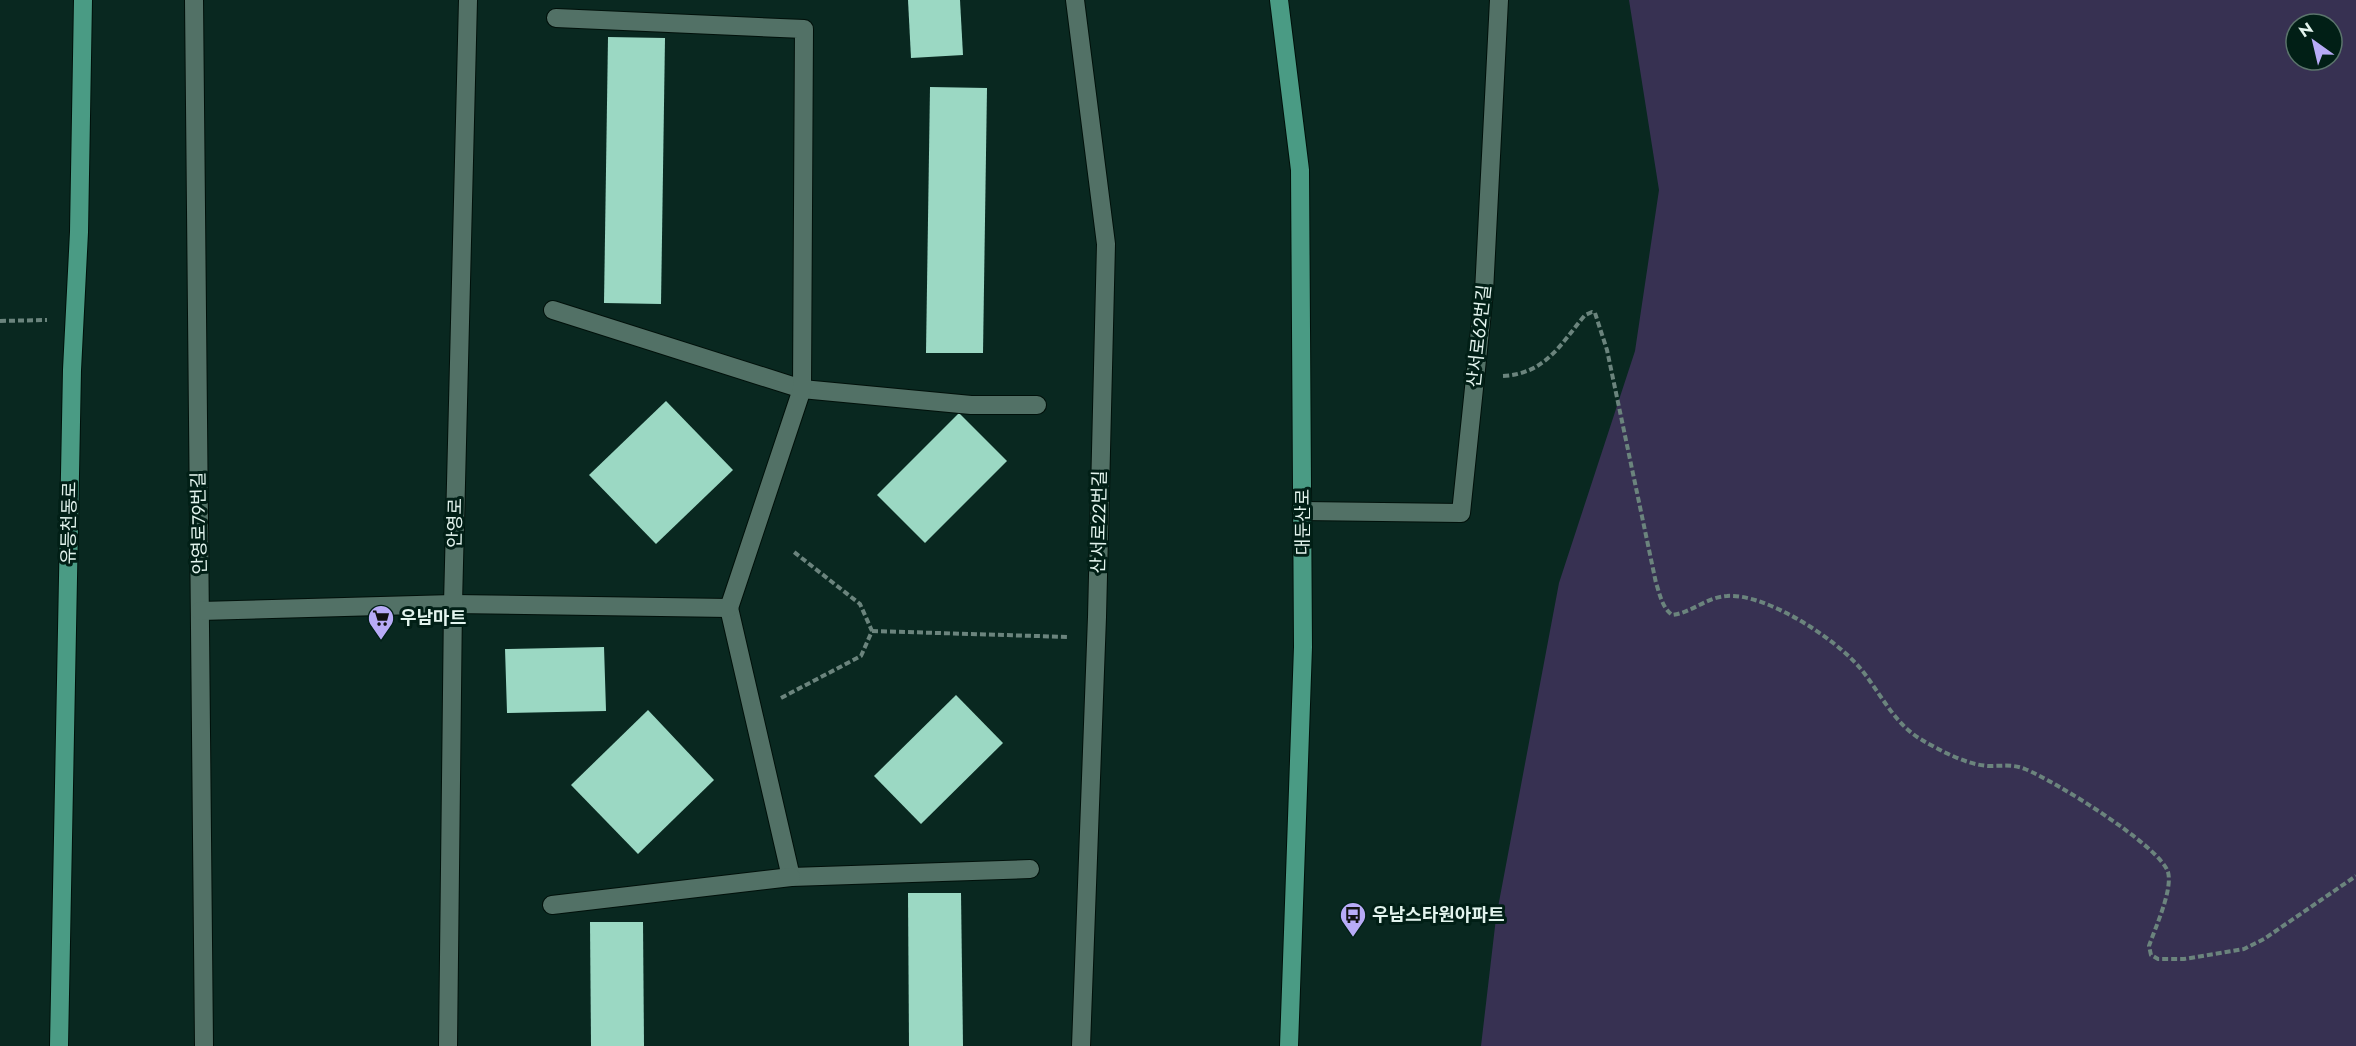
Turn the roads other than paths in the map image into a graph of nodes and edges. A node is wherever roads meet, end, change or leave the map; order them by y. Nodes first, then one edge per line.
1 (83, 0) edge
2 (194, 0) edge
3 (468, 0) edge
4 (1075, 0) edge
5 (1279, 0) edge
6 (1500, 0) edge
7 (556, 18) dead end
8 (553, 310) dead end
9 (802, 389) junction
10 (1037, 405) dead end
11 (1303, 511) junction
12 (453, 604) junction
13 (729, 608) junction
14 (200, 611) junction
15 (1030, 869) dead end
16 (791, 877) junction
17 (552, 905) dead end
18 (59, 1046) edge
19 (204, 1046) edge
20 (448, 1046) edge
21 (1081, 1046) edge
22 (1288, 1046) edge

1 - 18 main road, 유등천동로
2 - 14 street, 안영로79번길
3 - 12 street, 안영로
4 - 21 street, 산서로22번길
5 - 11 main road, 대둔산로
6 - 11 street, 산서로62번길
7 - 9 street
8 - 9 street
9 - 10 street
9 - 13 street
11 - 22 main road, 대둔산로
12 - 13 street
12 - 14 street
12 - 20 street, 안영로
13 - 16 street
14 - 19 street, 안영로79번길
15 - 16 street
16 - 17 street

